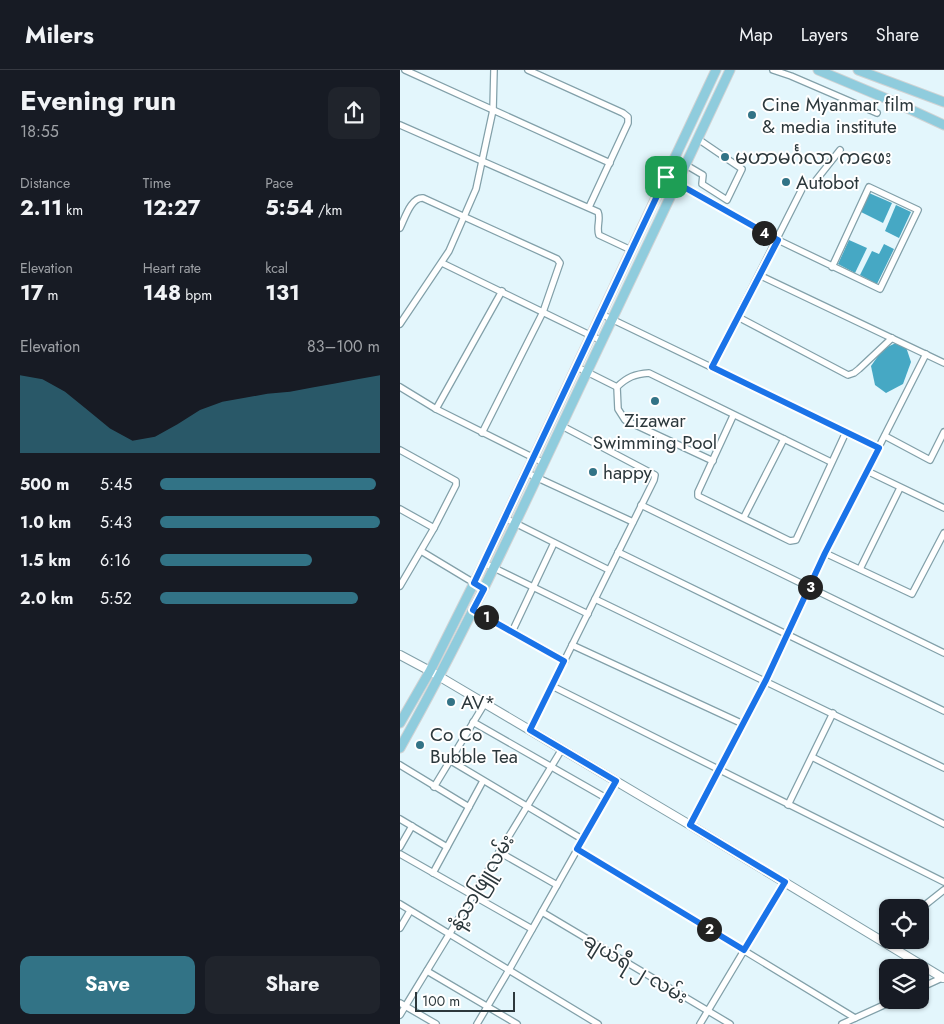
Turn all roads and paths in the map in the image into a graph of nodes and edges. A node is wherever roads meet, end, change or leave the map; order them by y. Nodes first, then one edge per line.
1 (405, 70) edge
2 (494, 70) edge
3 (528, 70) edge
4 (716, 70) edge
5 (730, 70) edge
6 (773, 70) edge
7 (796, 70) edge
8 (818, 70) edge
9 (858, 70) edge
10 (791, 76) junction
11 (944, 102) edge
12 (493, 110) junction
13 (877, 113) dead end
14 (400, 125) edge
15 (944, 125) edge
16 (698, 139) junction
17 (840, 150) dead end
18 (483, 161) junction
19 (610, 163) junction
20 (686, 165) junction
21 (666, 177) junction
22 (678, 182) junction
23 (589, 207) junction
24 (465, 218) junction
25 (400, 228) edge
26 (639, 232) junction
27 (652, 237) junction
28 (778, 240) junction
29 (631, 250) junction
30 (442, 262) junction
31 (832, 267) junction
32 (759, 275) junction
33 (502, 292) junction
34 (543, 312) junction
35 (602, 314) junction
36 (738, 317) junction
37 (613, 319) junction
38 (400, 324) edge
39 (592, 335) junction
40 (892, 338) junction
41 (602, 341) junction
42 (926, 354) junction
43 (944, 363) edge
44 (577, 367) junction
45 (712, 367) junction
46 (587, 372) junction
47 (617, 387) junction
48 (400, 388) edge
49 (436, 409) junction
50 (734, 416) junction
51 (562, 426) junction
52 (846, 432) junction
53 (944, 432) edge
54 (482, 433) junction
55 (885, 436) junction
56 (784, 439) junction
57 (879, 448) junction
58 (400, 450) edge
59 (534, 458) junction
60 (713, 461) junction
61 (831, 462) junction
62 (544, 463) junction
63 (867, 471) junction
64 (527, 473) junction
65 (537, 478) junction
66 (900, 488) junction
67 (641, 505) junction
68 (944, 508) edge
69 (400, 509) edge
70 (744, 517) junction
71 (505, 518) junction
72 (632, 522) junction
73 (516, 523) junction
74 (434, 528) junction
75 (944, 533) edge
76 (554, 543) junction
77 (421, 551) junction
78 (618, 552) junction
79 (825, 553) junction
80 (484, 564) junction
81 (494, 568) junction
82 (860, 569) junction
83 (609, 570) junction
84 (474, 583) junction
85 (400, 586) edge
86 (810, 587) junction
87 (533, 588) junction
88 (484, 589) junction
89 (595, 599) junction
90 (473, 610) junction
91 (588, 614) junction
92 (512, 632) junction
93 (788, 634) junction
94 (572, 645) junction
95 (944, 653) edge
96 (400, 655) edge
97 (564, 661) junction
98 (430, 671) junction
99 (440, 677) junction
100 (766, 680) junction
101 (552, 686) junction
102 (485, 703) junction
103 (944, 711) edge
104 (833, 713) junction
105 (473, 722) junction
106 (400, 723) edge
107 (744, 724) junction
108 (530, 730) junction
109 (400, 748) edge
110 (562, 749) junction
111 (812, 757) junction
112 (451, 761) junction
113 (400, 764) edge
114 (551, 766) junction
115 (944, 768) edge
116 (719, 770) junction
117 (483, 781) junction
118 (616, 781) junction
119 (434, 787) junction
120 (606, 798) junction
121 (788, 805) junction
122 (527, 806) junction
123 (469, 807) junction
124 (400, 819) edge
125 (944, 824) edge
126 (690, 825) junction
127 (412, 826) junction
128 (582, 839) junction
129 (400, 847) edge
130 (447, 847) junction
131 (577, 849) junction
132 (499, 852) junction
133 (400, 854) edge
134 (433, 873) junction
135 (785, 882) junction
136 (944, 882) edge
137 (557, 886) junction
138 (944, 890) edge
139 (472, 896) junction
140 (929, 902) edge
141 (400, 904) edge
142 (410, 911) junction
143 (542, 912) junction
144 (400, 928) edge
145 (532, 929) junction
146 (449, 935) junction
147 (879, 940) edge
148 (894, 949) edge
149 (744, 950) junction
150 (427, 971) junction
151 (511, 971) junction
152 (944, 978) edge
153 (929, 984) edge
154 (403, 1005) edge
155 (488, 1007) junction
156 (879, 1007) edge
157 (708, 1011) junction
158 (400, 1015) edge
159 (855, 1018) junction
160 (436, 1024) edge
161 (477, 1024) edge
162 (517, 1024) edge
163 (598, 1024) edge
164 (700, 1024) edge
165 (730, 1024) edge
166 (842, 1024) edge

1 - 12 street
2 - 12 street
3 - 19 street
4 - 21 main road
5 - 16 main road
6 - 10 street
7 - 10 street
8 - 15 main road
9 - 11 main road
10 - 13 street
12 - 18 street
12 - 19 street
14 - 18 street
16 - 20 main road
16 - 20 street
17 - 28 street
18 - 23 street
18 - 24 street
19 - 23 street
20 - 22 main road
21 - 22 street
21 - 26 main road
22 - 27 main road
22 - 28 street
23 - 29 street
24 - 25 street
24 - 30 street
24 - 34 street
26 - 27 main road
26 - 29 main road
27 - 37 main road
28 - 31 street
28 - 32 street
29 - 35 main road
30 - 33 street
30 - 38 street
31 - 31 street
32 - 36 street
32 - 40 street
33 - 34 street
33 - 49 street
34 - 39 street
34 - 54 street
35 - 37 street
35 - 39 main road
36 - 40 street
36 - 45 street
37 - 41 main road
37 - 45 street
39 - 41 street
39 - 44 main road
40 - 42 street
41 - 46 main road
42 - 43 street
42 - 55 street
44 - 46 street
44 - 59 main road
45 - 52 street
46 - 47 street
46 - 51 main road
47 - 50 street
47 - 60 street
48 - 49 street
49 - 54 street
50 - 56 street
50 - 60 street
51 - 62 main road
51 - 67 street
52 - 57 street
52 - 61 street
53 - 55 street
54 - 59 street
55 - 57 street
56 - 61 street
56 - 70 street
57 - 63 street
58 - 74 street
59 - 62 street
59 - 64 main road
60 - 70 street
61 - 70 street
62 - 65 main road
63 - 66 street
63 - 79 street
64 - 65 street
64 - 71 main road
65 - 72 street
65 - 73 main road
66 - 68 street
66 - 82 street
67 - 72 street
67 - 86 street
69 - 74 street
71 - 73 street
71 - 80 main road
72 - 78 street
73 - 76 street
73 - 81 main road
74 - 77 street
75 - 82 street
76 - 83 street
76 - 87 street
77 - 84 street
77 - 85 street
78 - 83 street
78 - 93 street
79 - 82 street
79 - 86 street
80 - 81 street
80 - 84 main road
81 - 87 street
81 - 88 main road
83 - 89 street
84 - 88 street
84 - 98 main road
86 - 93 street
86 - 95 street
87 - 91 street
87 - 92 street
88 - 90 main road
89 - 91 street
89 - 100 street
90 - 92 street
90 - 99 main road
91 - 94 street
92 - 97 street
93 - 100 street
93 - 103 street
94 - 97 street
94 - 107 street
96 - 98 street
97 - 101 street
98 - 99 street
98 - 106 main road
99 - 102 street
99 - 109 main road
100 - 104 street
100 - 107 street
101 - 108 street
101 - 116 street
102 - 105 street
102 - 108 street
104 - 111 street
104 - 115 street
105 - 112 street
105 - 114 street
107 - 116 street
108 - 110 street
110 - 114 street, နံ့သာဖြူလမ်း
110 - 118 street
111 - 121 street
111 - 125 street
112 - 117 street
112 - 119 street
113 - 119 street
114 - 120 street
114 - 122 street, နံ့သာဖြူလမ်း
116 - 121 street
116 - 126 street
117 - 122 street
117 - 123 street
118 - 120 street
118 - 126 street
119 - 123 street
120 - 128 street
121 - 136 street
122 - 128 street
122 - 132 street, နံ့သာဖြူလမ်း
123 - 130 street
124 - 127 street
126 - 135 street
127 - 129 street
127 - 130 street
128 - 131 street
130 - 134 street
131 - 137 street
131 - 149 street
132 - 137 street
132 - 139 street, နံ့သာဖြူလမ်း
133 - 134 street
134 - 139 street
135 - 147 street
135 - 149 street
137 - 143 street
138 - 140 street
139 - 145 street
139 - 146 street, နံ့သာဖြူလမ်း
141 - 142 street
142 - 144 street
142 - 146 street
143 - 145 street
143 - 157 street, ချယ်ရီ ၂ လမ်း
145 - 151 street
146 - 150 street, နံ့သာဖြူလမ်း
146 - 151 street
148 - 152 street
149 - 157 street
149 - 159 street
150 - 154 street, နံ့သာဖြူလမ်း
150 - 155 street
151 - 155 street
151 - 163 street
152 - 153 street
154 - 158 street, နံ့သာဖြူလမ်း
154 - 160 street
155 - 161 street
155 - 162 street
156 - 159 street
157 - 164 street
157 - 165 street, ချယ်ရီ ၂ လမ်း
159 - 166 street

